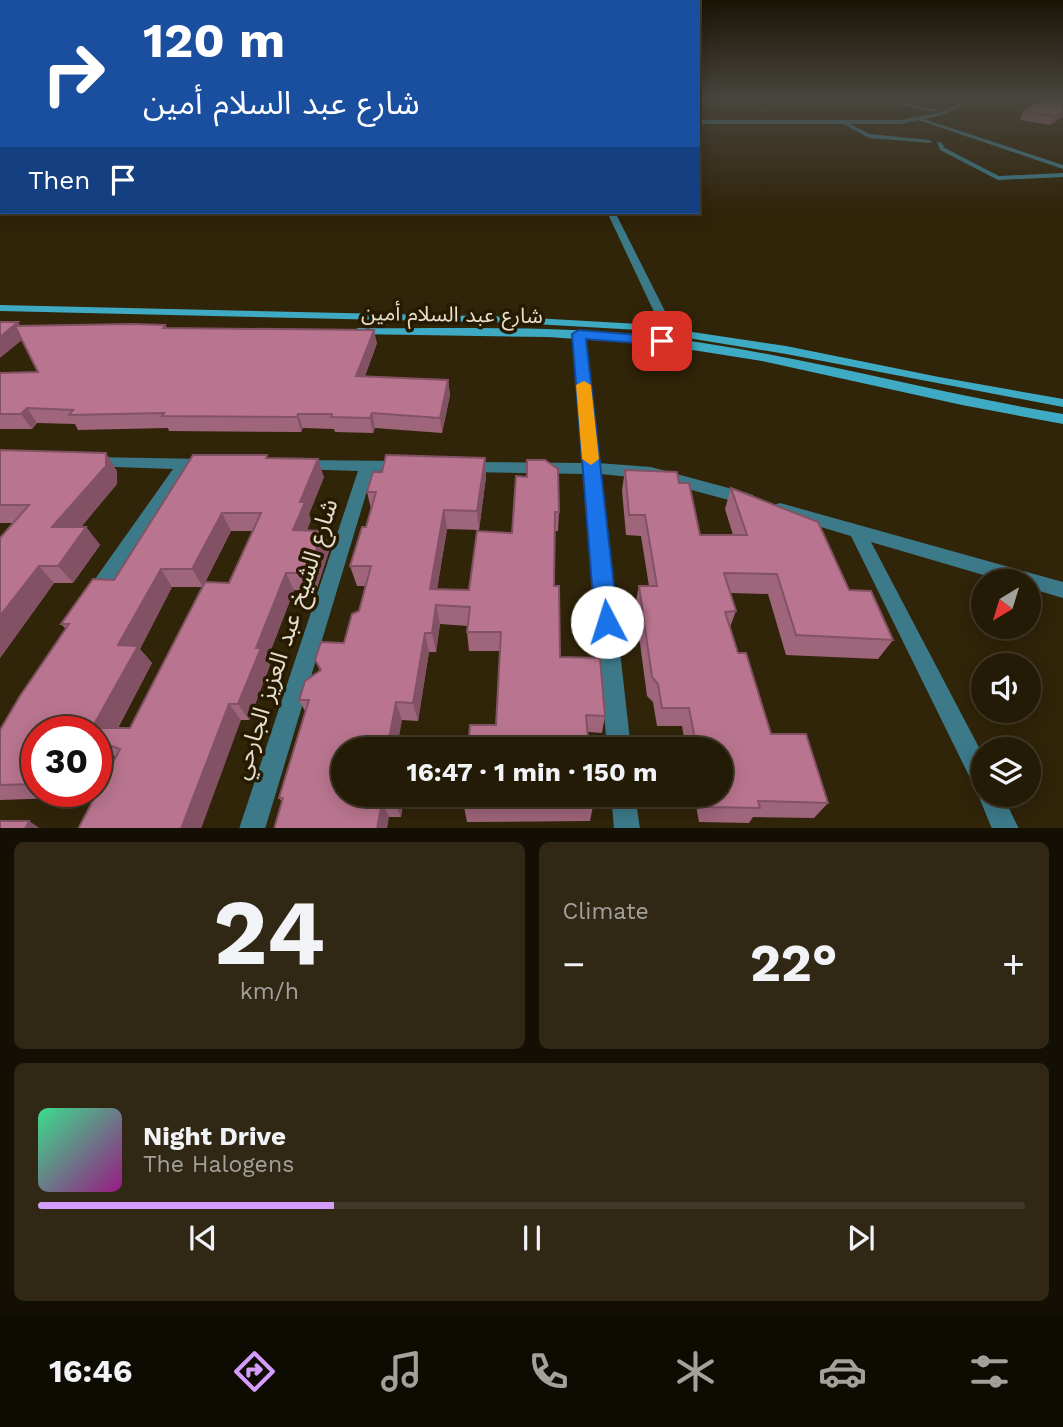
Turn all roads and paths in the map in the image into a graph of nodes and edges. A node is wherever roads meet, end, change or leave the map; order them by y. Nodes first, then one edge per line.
1 (868, 136) edge
2 (963, 136) edge
3 (967, 136) edge
4 (954, 138) dead end
5 (1063, 167) edge
6 (1063, 175) edge
7 (612, 214) edge
8 (0, 308) edge
9 (669, 331) junction
10 (345, 332) edge
11 (579, 334) junction
12 (1063, 402) edge
13 (1063, 419) edge
14 (79, 462) edge
15 (185, 463) junction
16 (224, 464) edge
17 (289, 465) edge
18 (367, 466) junction
19 (420, 467) edge
20 (447, 467) edge
21 (592, 469) junction
22 (857, 531) junction
23 (1063, 590) edge
24 (85, 609) edge
25 (618, 737) edge
26 (971, 757) edge
27 (625, 807) edge
28 (996, 807) edge
29 (252, 828) edge
30 (627, 828) edge
31 (1006, 828) edge

1 - 6 street
2 - 4 street
3 - 5 street
7 - 9 street
8 - 9 street, شارع عبد السلام أمين
9 - 12 street, شارع عبد السلام أمين
10 - 11 street, شارع عبد السلام أمين
11 - 13 street, شارع عبد السلام أمين
11 - 21 street
14 - 15 street
15 - 16 street
15 - 24 street
17 - 18 street
18 - 19 street
18 - 29 street, شارع الشيخ عبد العزيز الجارحي
20 - 21 street
21 - 22 street
21 - 25 street
22 - 23 street
22 - 26 street
27 - 30 street
28 - 31 street

